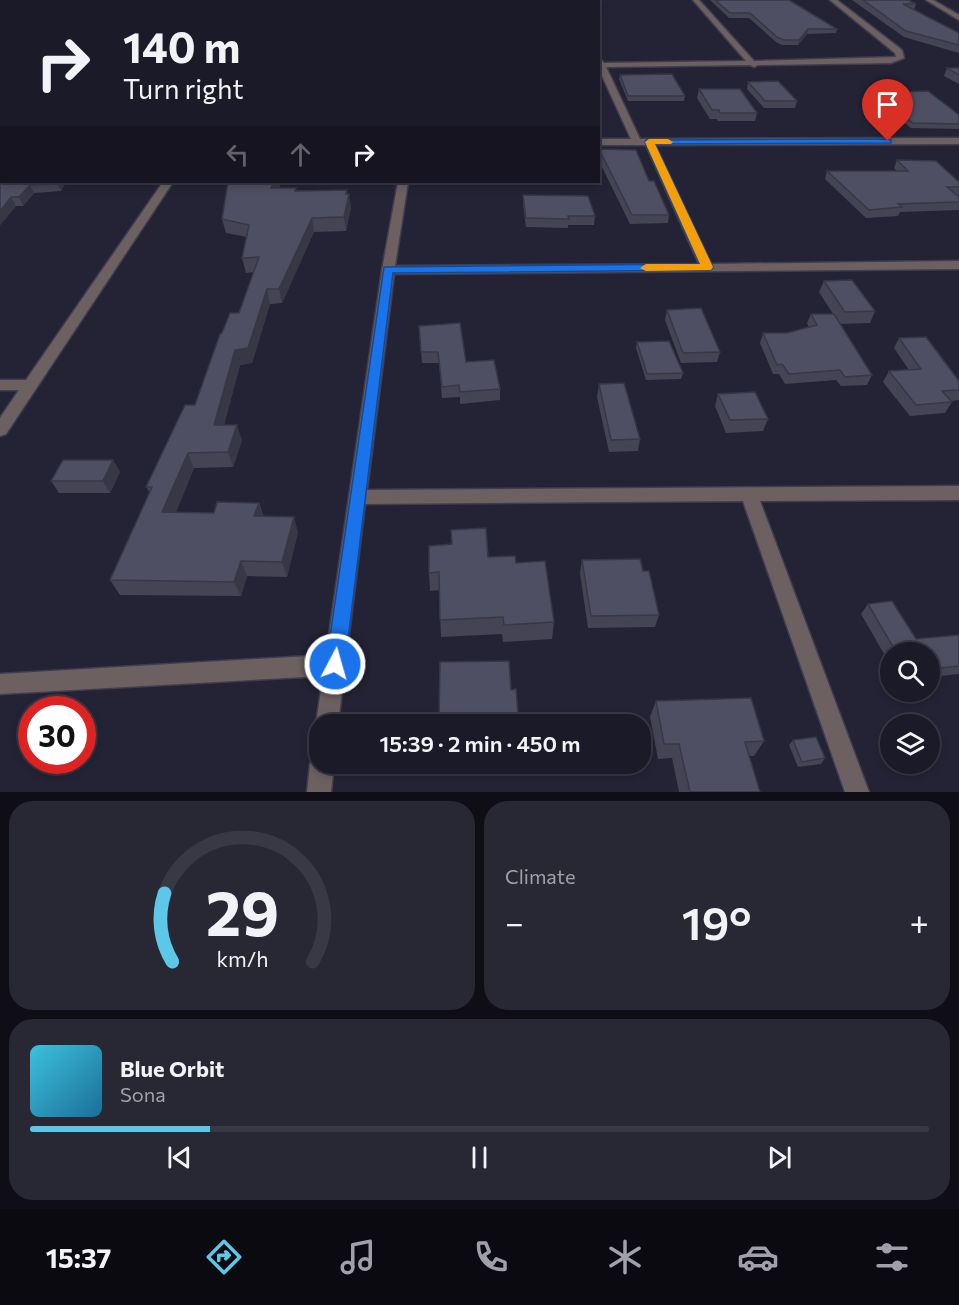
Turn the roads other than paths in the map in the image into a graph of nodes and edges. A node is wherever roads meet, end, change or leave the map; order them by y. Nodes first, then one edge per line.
1 (696, 0) edge
2 (832, 0) edge
3 (928, 0) edge
4 (959, 18) edge
5 (600, 62) edge
6 (600, 64) edge
7 (754, 64) junction
8 (959, 141) edge
9 (600, 142) edge
10 (637, 142) junction
11 (649, 142) junction
12 (167, 183) edge
13 (402, 183) edge
14 (959, 265) edge
15 (707, 267) junction
16 (388, 270) junction
17 (0, 386) edge
18 (30, 386) junction
19 (0, 430) edge
20 (959, 493) edge
21 (749, 495) junction
22 (359, 497) junction
23 (335, 664) junction
24 (0, 684) edge
25 (328, 714) edge
26 (321, 774) edge
27 (319, 792) edge
28 (856, 792) edge

1 - 7 street
2 - 7 street
3 - 4 street
5 - 7 street
6 - 10 street
8 - 11 street
9 - 10 street
10 - 11 street
11 - 15 street
12 - 18 street
13 - 16 street
14 - 15 street
15 - 16 street
16 - 22 street
17 - 18 street
18 - 19 street
20 - 21 street
21 - 22 street
21 - 28 street
22 - 23 street
23 - 24 street
23 - 25 street
26 - 27 street

